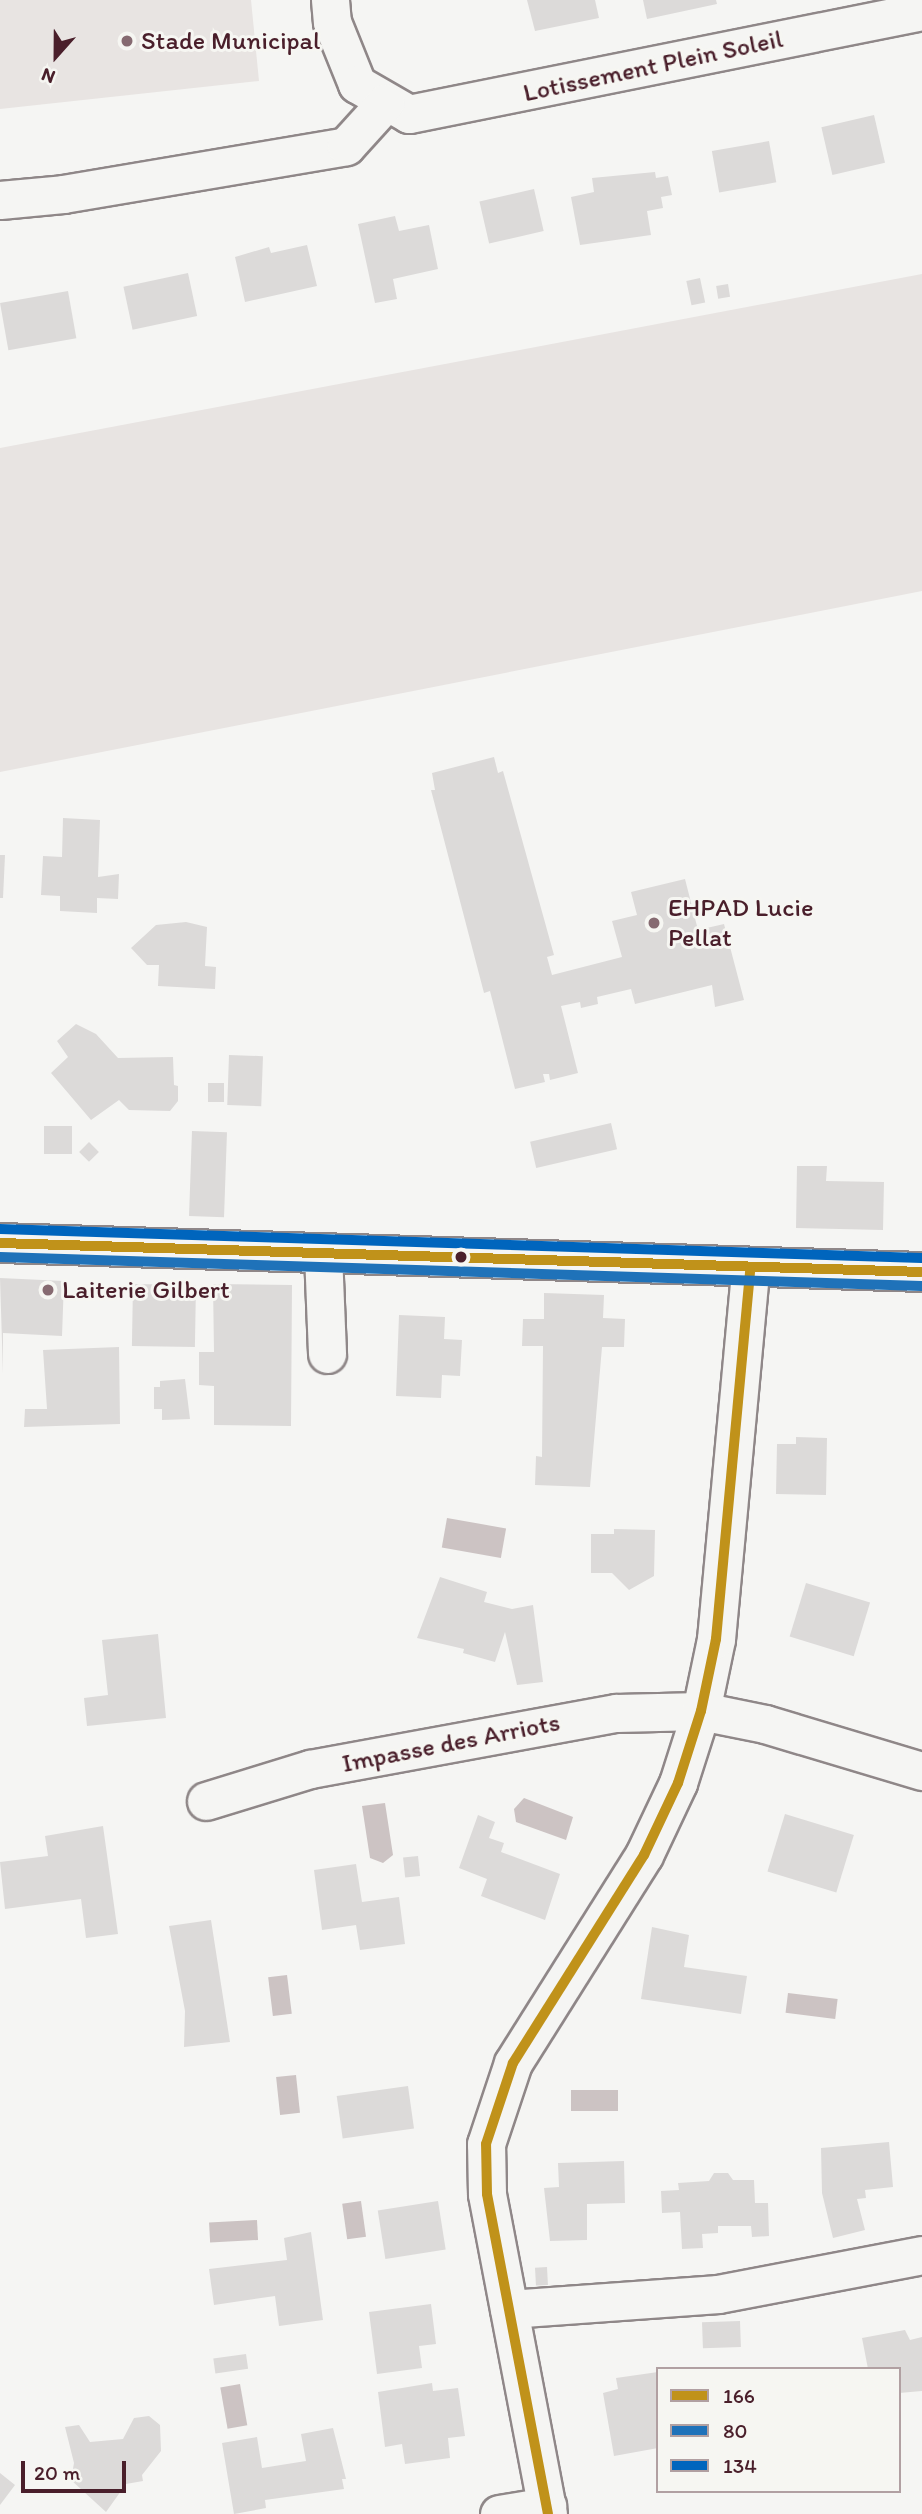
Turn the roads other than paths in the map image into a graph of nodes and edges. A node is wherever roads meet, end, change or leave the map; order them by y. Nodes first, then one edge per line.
1 (330, 0) edge
2 (922, 11) edge
3 (385, 103) junction
4 (0, 200) edge
5 (0, 1243) edge
6 (323, 1253) junction
7 (750, 1270) junction
8 (922, 1272) edge
9 (327, 1354) dead end
10 (701, 1711) junction
11 (922, 1772) edge
12 (206, 1801) dead end
13 (922, 2256) edge
14 (509, 2309) junction
15 (547, 2510) edge
16 (499, 2514) edge

1 - 3 street, Lotissement Plein Soleil
2 - 3 street, Lotissement Plein Soleil
3 - 4 street
5 - 6 main road
6 - 7 main road
6 - 9 street
7 - 8 main road
7 - 10 street
10 - 11 street, Impasse des Arriots
10 - 12 street, Impasse des Arriots
10 - 14 street
13 - 14 street
14 - 15 street
15 - 16 street

